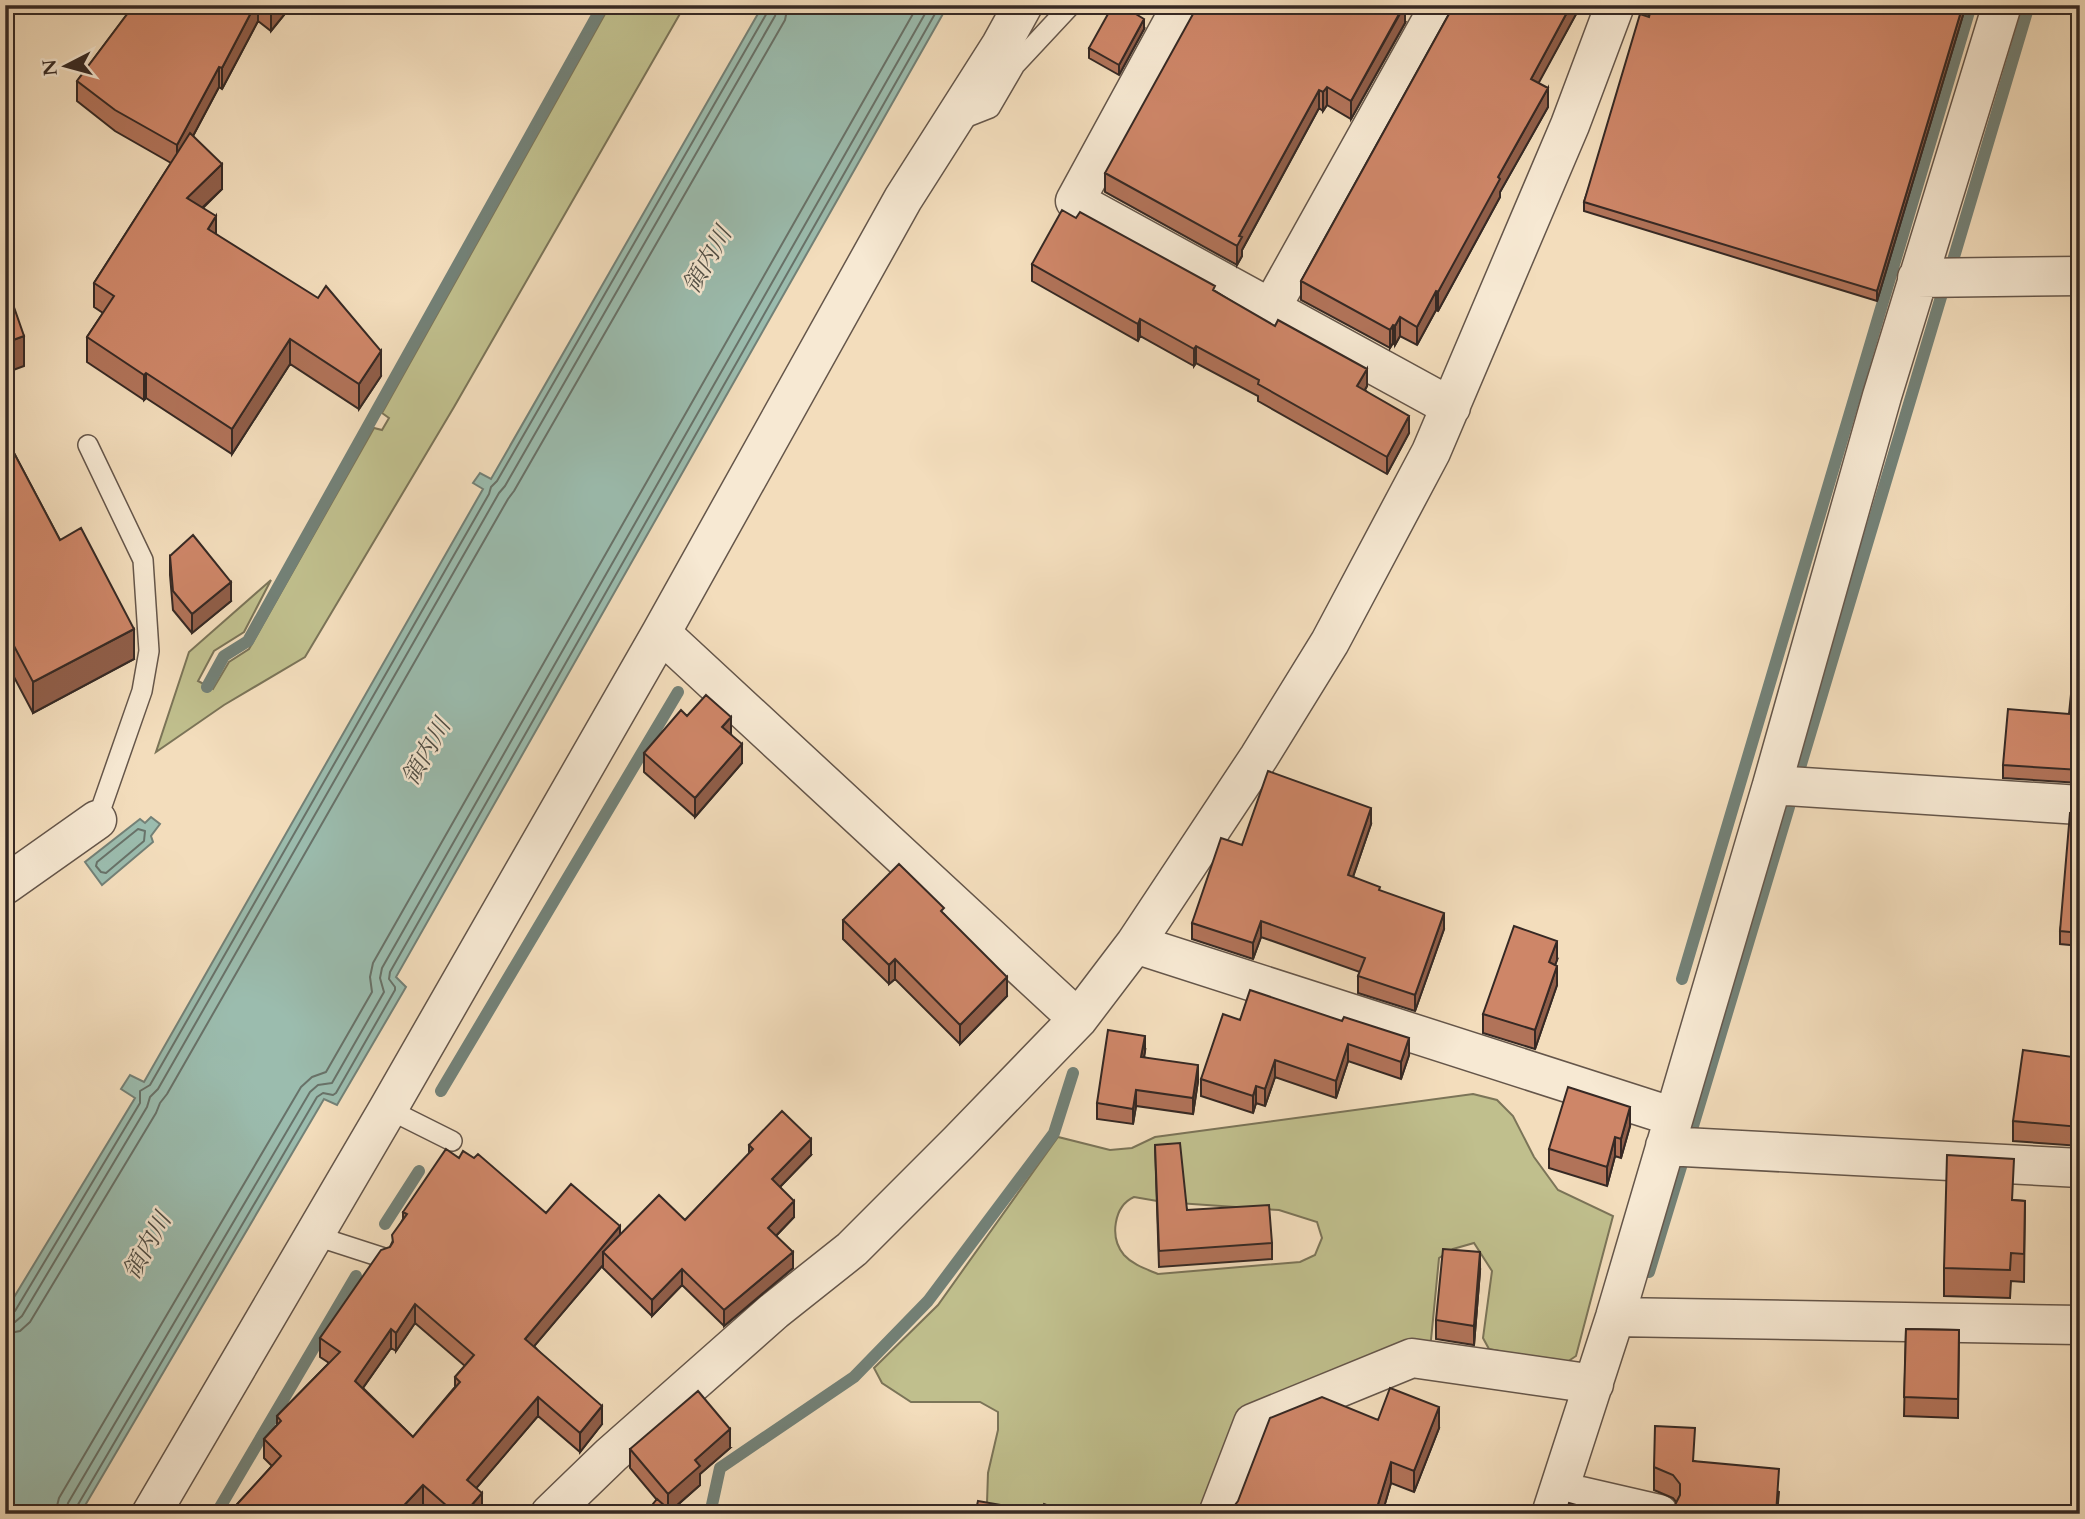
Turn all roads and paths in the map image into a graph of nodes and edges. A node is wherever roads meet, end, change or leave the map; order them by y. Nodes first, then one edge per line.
1 (1023, 5) edge
2 (1071, 5) edge
3 (1182, 5) edge
4 (1440, 5) edge
5 (1615, 5) edge
6 (2001, 5) edge
7 (952, 124) junction
8 (2080, 276) edge
9 (1917, 278) junction
10 (1271, 308) junction
11 (1451, 407) junction
12 (88, 444) dead end
13 (661, 634) junction
14 (1772, 785) junction
15 (2080, 805) edge
16 (97, 820) joint
17 (5, 885) edge
18 (1135, 944) junction
19 (1077, 1018) junction
20 (388, 1110) junction
21 (1670, 1131) junction
22 (452, 1141) dead end
23 (2080, 1168) edge
24 (313, 1235) junction
25 (381, 1257) edge
26 (1615, 1317) junction
27 (2080, 1325) edge
28 (1594, 1384) junction
29 (1555, 1502) edge
30 (571, 1507) edge
31 (150, 1514) edge
32 (1218, 1514) edge
33 (1659, 1514) edge

1 - 7 street
2 - 7 lane
3 - 10 street
4 - 10 street
5 - 11 street
6 - 9 street
7 - 13 street
8 - 9 street
9 - 14 street
10 - 11 street
11 - 18 street
12 - 16 lane
13 - 19 street
13 - 20 street
14 - 15 street
14 - 21 street
16 - 17 street
18 - 19 street
18 - 21 street
19 - 30 street
20 - 22 lane
20 - 24 street
21 - 23 street
21 - 26 street
24 - 25 lane
24 - 31 street
26 - 27 street
26 - 28 street
28 - 29 street
28 - 32 street
29 - 33 street

